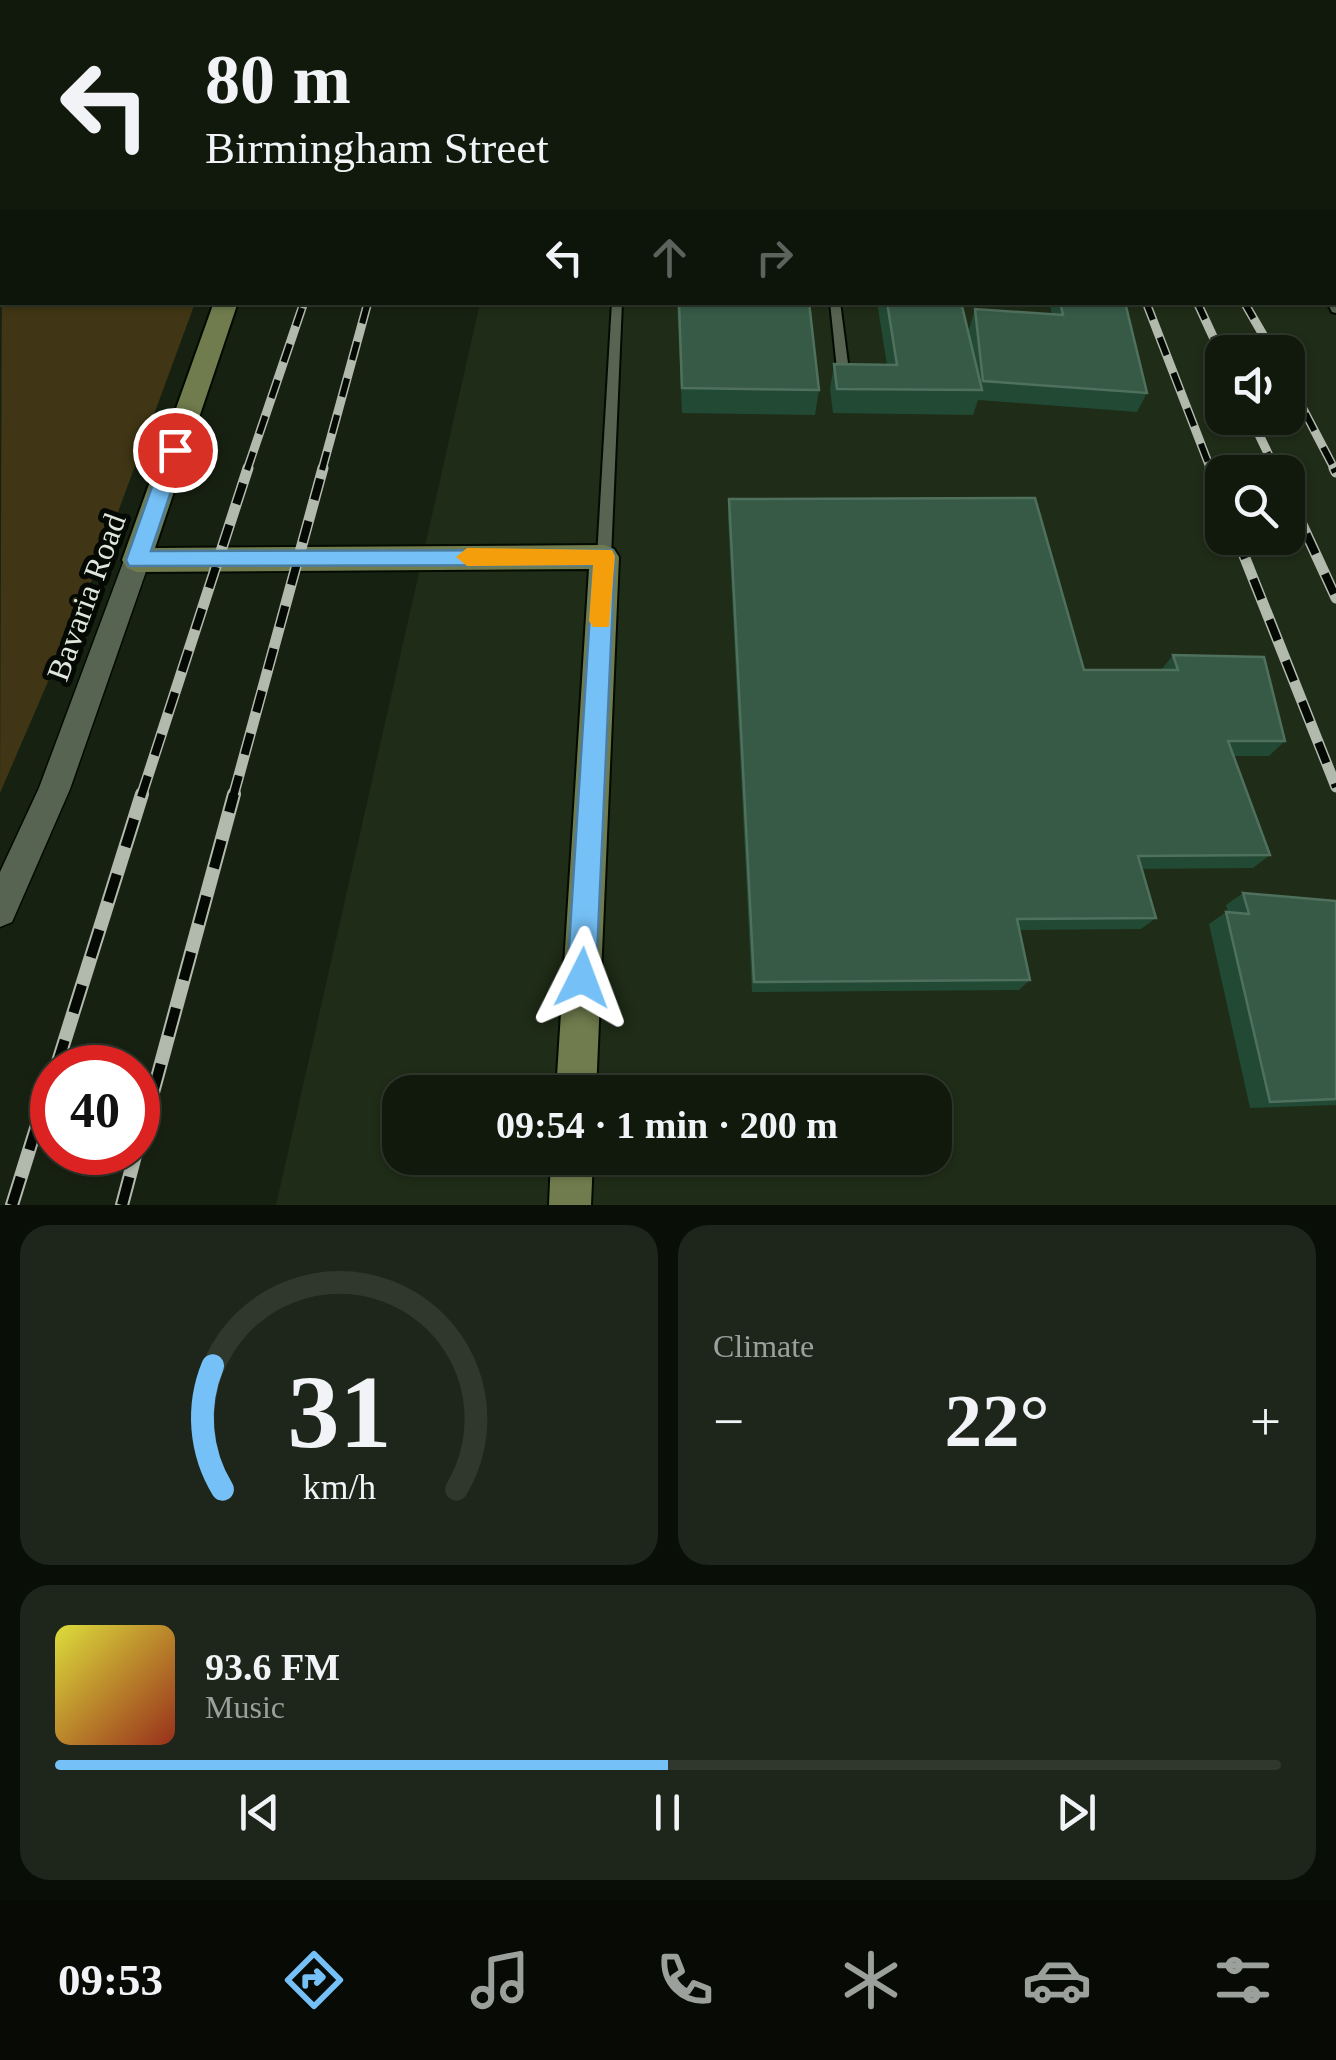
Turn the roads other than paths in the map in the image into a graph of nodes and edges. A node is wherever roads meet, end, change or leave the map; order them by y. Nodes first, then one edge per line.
1 (225, 305) edge
2 (618, 305) edge
3 (835, 305) edge
4 (844, 379) edge
5 (604, 556) junction
6 (137, 560) junction
7 (0, 910) edge
8 (577, 1075) edge
9 (571, 1175) edge
10 (570, 1205) edge

1 - 6 street, Bavaria Road
2 - 5 lane
3 - 4 lane
5 - 6 street
5 - 8 street
6 - 7 street, Bavaria Road
9 - 10 street

